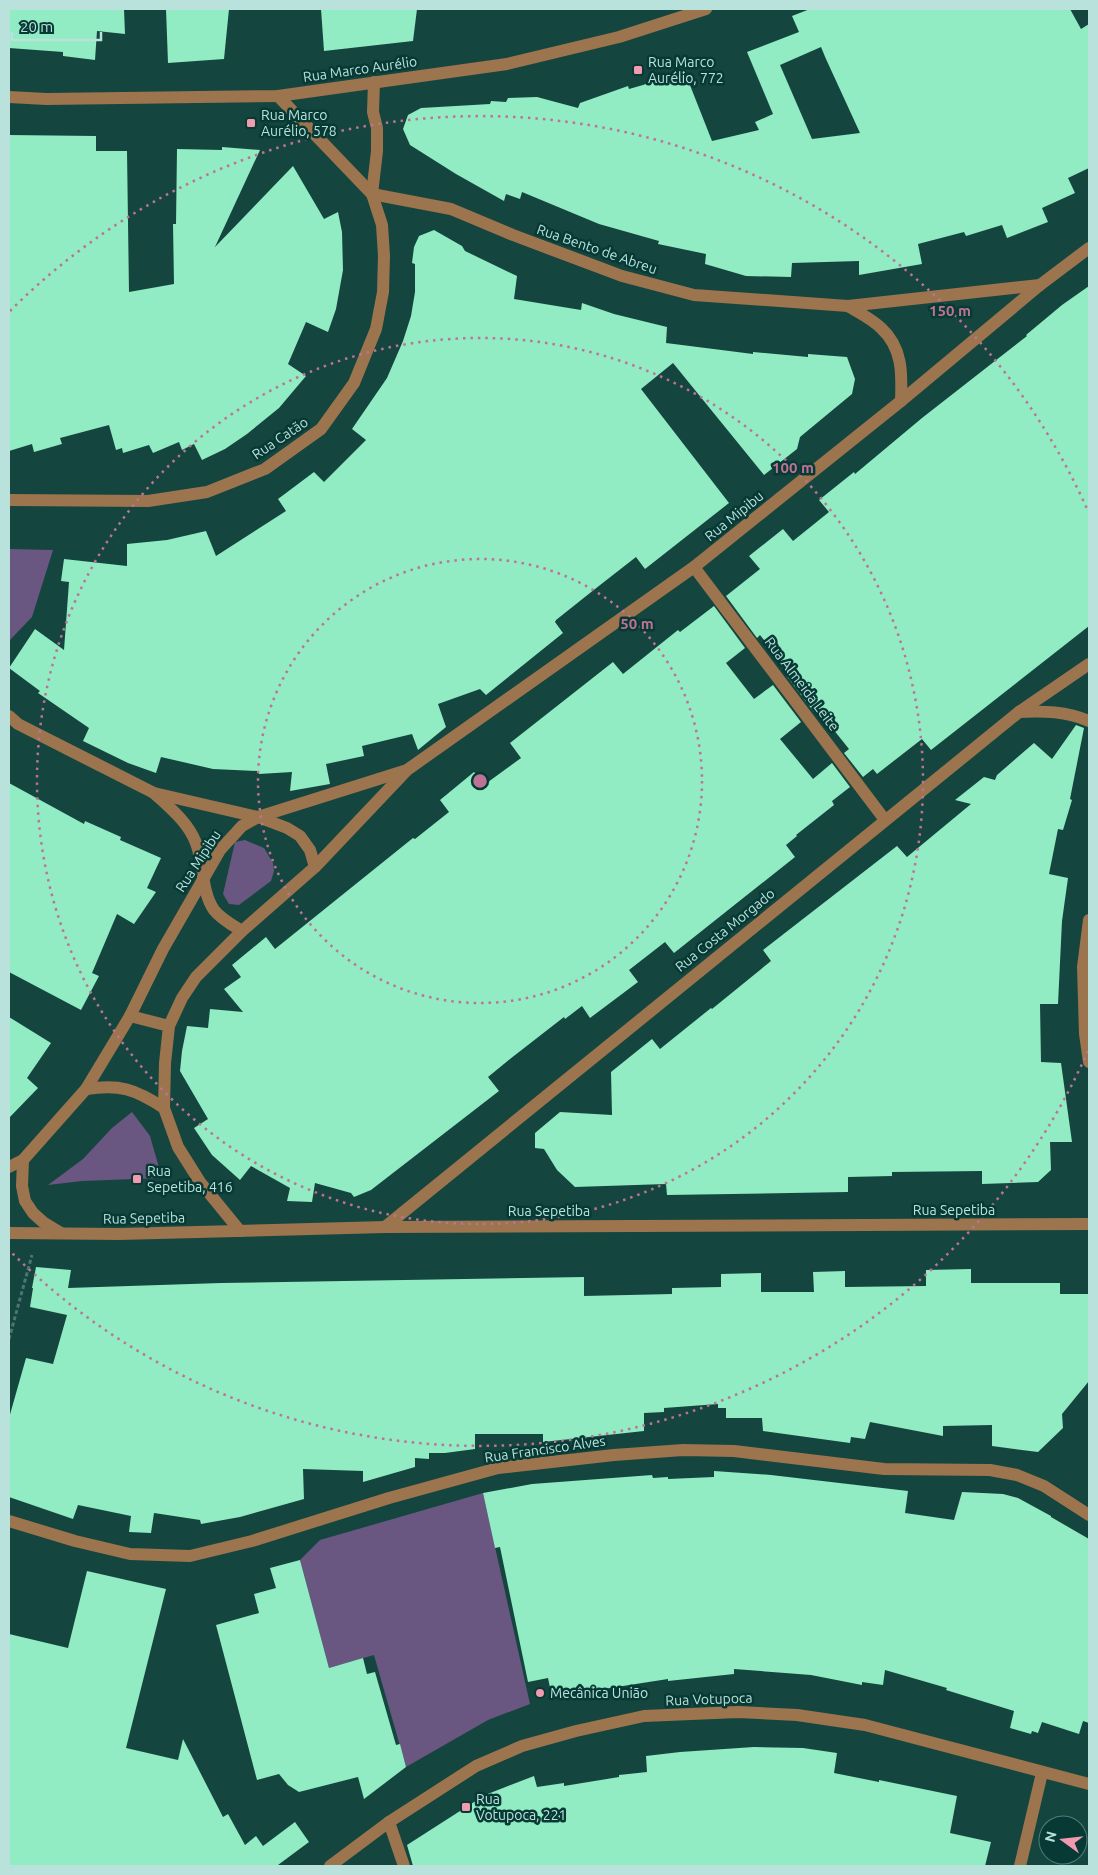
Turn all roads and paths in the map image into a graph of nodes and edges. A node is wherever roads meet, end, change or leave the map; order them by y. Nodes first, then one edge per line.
1 (706, 9) edge
2 (374, 82) junction
3 (278, 96) junction
4 (9, 97) edge
5 (372, 194) junction
6 (1089, 248) edge
7 (1040, 285) junction
8 (848, 306) junction
9 (901, 401) junction
10 (9, 500) edge
11 (694, 567) junction
12 (1089, 664) edge
13 (1019, 712) junction
14 (9, 716) edge
15 (1089, 721) edge
16 (407, 770) junction
17 (154, 793) junction
18 (258, 817) junction
19 (885, 820) junction
20 (315, 867) junction
21 (204, 876) junction
22 (1089, 920) edge
23 (242, 931) junction
24 (130, 1016) junction
25 (169, 1026) junction
26 (1089, 1062) edge
27 (86, 1089) junction
28 (164, 1108) junction
29 (23, 1160) junction
30 (9, 1168) edge
31 (1089, 1224) edge
32 (385, 1227) junction
33 (240, 1231) junction
34 (9, 1233) edge
35 (61, 1233) junction
36 (38, 1234) junction
37 (9, 1339) edge
38 (1089, 1515) edge
39 (9, 1521) edge
40 (1042, 1773) junction
41 (1089, 1784) edge
42 (389, 1822) junction
43 (330, 1866) edge
44 (404, 1866) edge
45 (1020, 1866) edge

1 - 2 street, Rua Marco Aurélio
2 - 3 street, Rua Marco Aurélio
2 - 5 street, Rua Catão
3 - 4 street, Rua Marco Aurélio
3 - 5 street, Rua Catão
5 - 8 street, Rua Bento de Abreu
5 - 10 street, Rua Catão
6 - 7 street, Rua Mipibu
7 - 8 street, Rua Bento de Abreu
7 - 9 street, Rua Mipibu
8 - 9 street, Rua Bento de Abreu
9 - 11 street, Rua Mipibu
11 - 16 street, Rua Mipibu
11 - 19 street, Rua Almeida Leite
12 - 13 street, Rua Costa Morgado
13 - 15 street
13 - 19 street, Rua Costa Morgado
14 - 17 street
16 - 18 street, Rua Mipibu
16 - 20 street, Rua Mipibu
17 - 18 street
17 - 21 street
18 - 20 street
18 - 21 street, Rua Mipibu
19 - 32 street, Rua Costa Morgado
20 - 23 street, Rua Mipibu
21 - 23 street
21 - 24 street, Rua Mipibu
22 - 26 street
23 - 25 street, Rua Mipibu
24 - 25 street
24 - 27 street, Rua Mipibu
25 - 28 street, Rua Mipibu
27 - 28 street
27 - 29 street, Rua Mipibu
28 - 33 street, Rua Mipibu
29 - 30 street, Rua Mipibu
29 - 35 street
31 - 32 street, Rua Sepetiba
32 - 33 street, Rua Sepetiba
33 - 35 street, Rua Sepetiba
34 - 36 street, Rua Sepetiba
35 - 36 street, Rua Sepetiba
36 - 37 path
38 - 39 street, Rua Francisco Alves
40 - 41 street, Rua Votupoca
40 - 42 street, Rua Votupoca
40 - 45 street
42 - 43 street, Rua Votupoca
42 - 44 street

